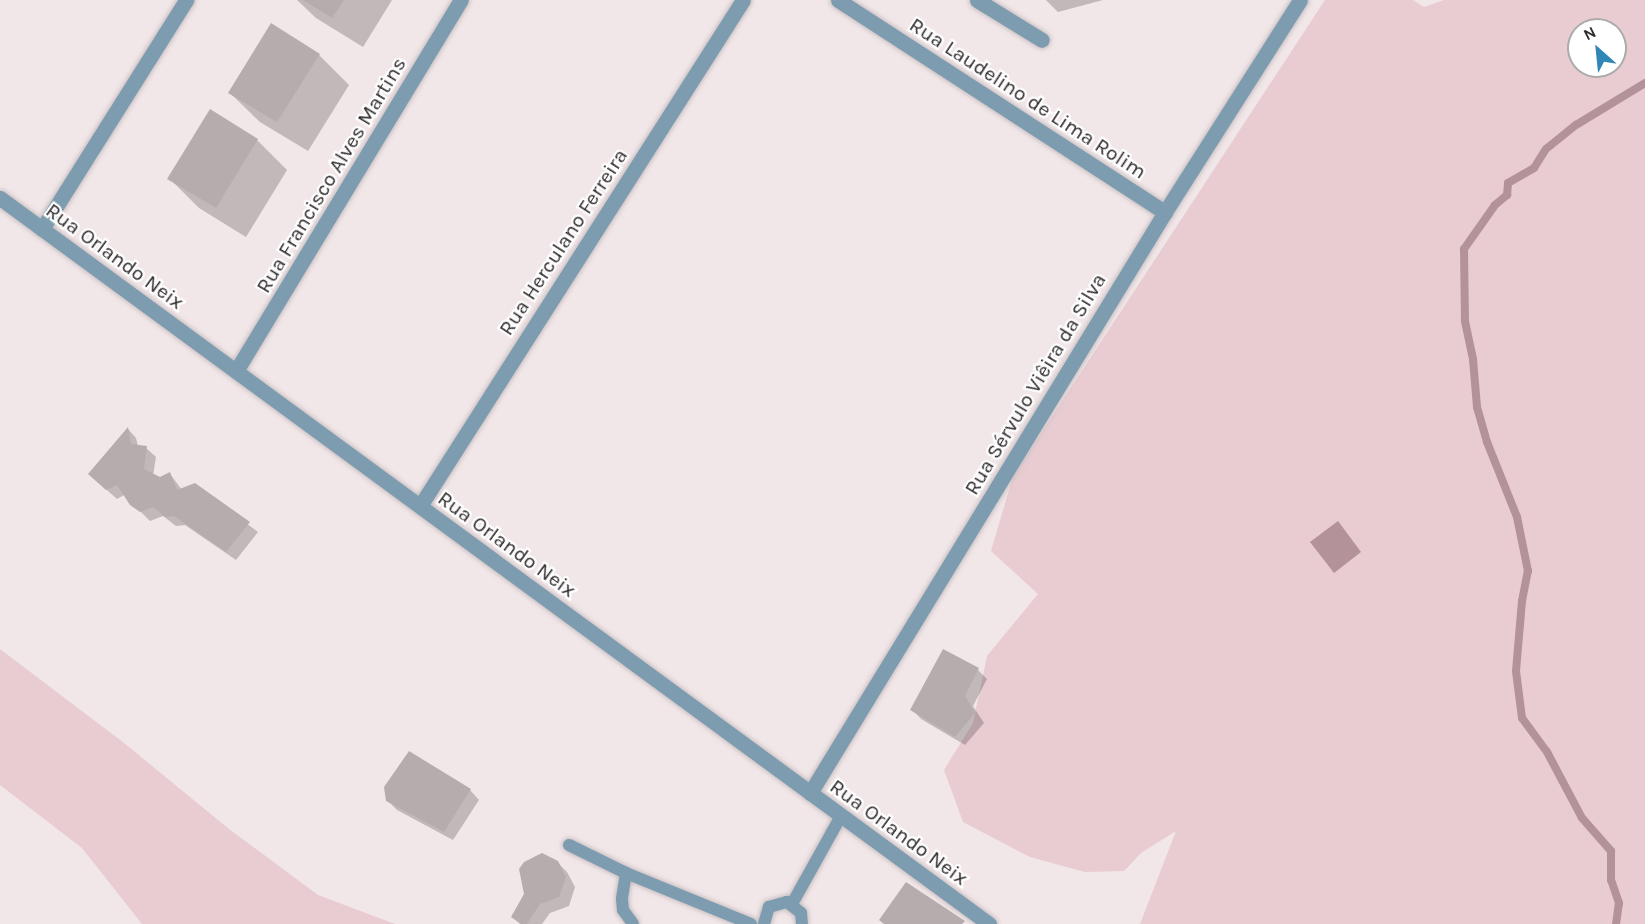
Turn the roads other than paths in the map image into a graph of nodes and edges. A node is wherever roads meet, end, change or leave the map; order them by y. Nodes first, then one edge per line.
1 (186, 0) edge
2 (461, 0) edge
3 (743, 0) edge
4 (838, 0) edge
5 (977, 0) edge
6 (1300, 0) edge
7 (1042, 40) dead end
8 (0, 198) edge
9 (1165, 212) junction
10 (42, 229) junction
11 (236, 371) junction
12 (420, 506) junction
13 (810, 793) junction
14 (841, 816) junction
15 (569, 845) dead end
16 (626, 873) junction
17 (792, 904) junction
18 (633, 924) edge
19 (751, 924) edge
20 (764, 924) edge
21 (802, 924) edge
22 (989, 924) edge

1 - 10 street
2 - 11 street, Rua Francisco Alves Martins
3 - 12 street, Rua Herculano Ferreira
4 - 9 street, Rua Laudelino de Lima Rolim
5 - 7 street
6 - 9 street, Rua Sérvulo Viêira da Silva
8 - 10 street, Rua Orlando Neix
9 - 13 street, Rua Sérvulo Viêira da Silva
10 - 11 street, Rua Orlando Neix
11 - 12 street, Rua Orlando Neix
12 - 13 street, Rua Orlando Neix
13 - 14 street, Rua Orlando Neix
14 - 17 lane
14 - 22 street, Rua Orlando Neix
15 - 16 lane
16 - 18 lane
16 - 19 lane
17 - 20 lane
17 - 21 lane

